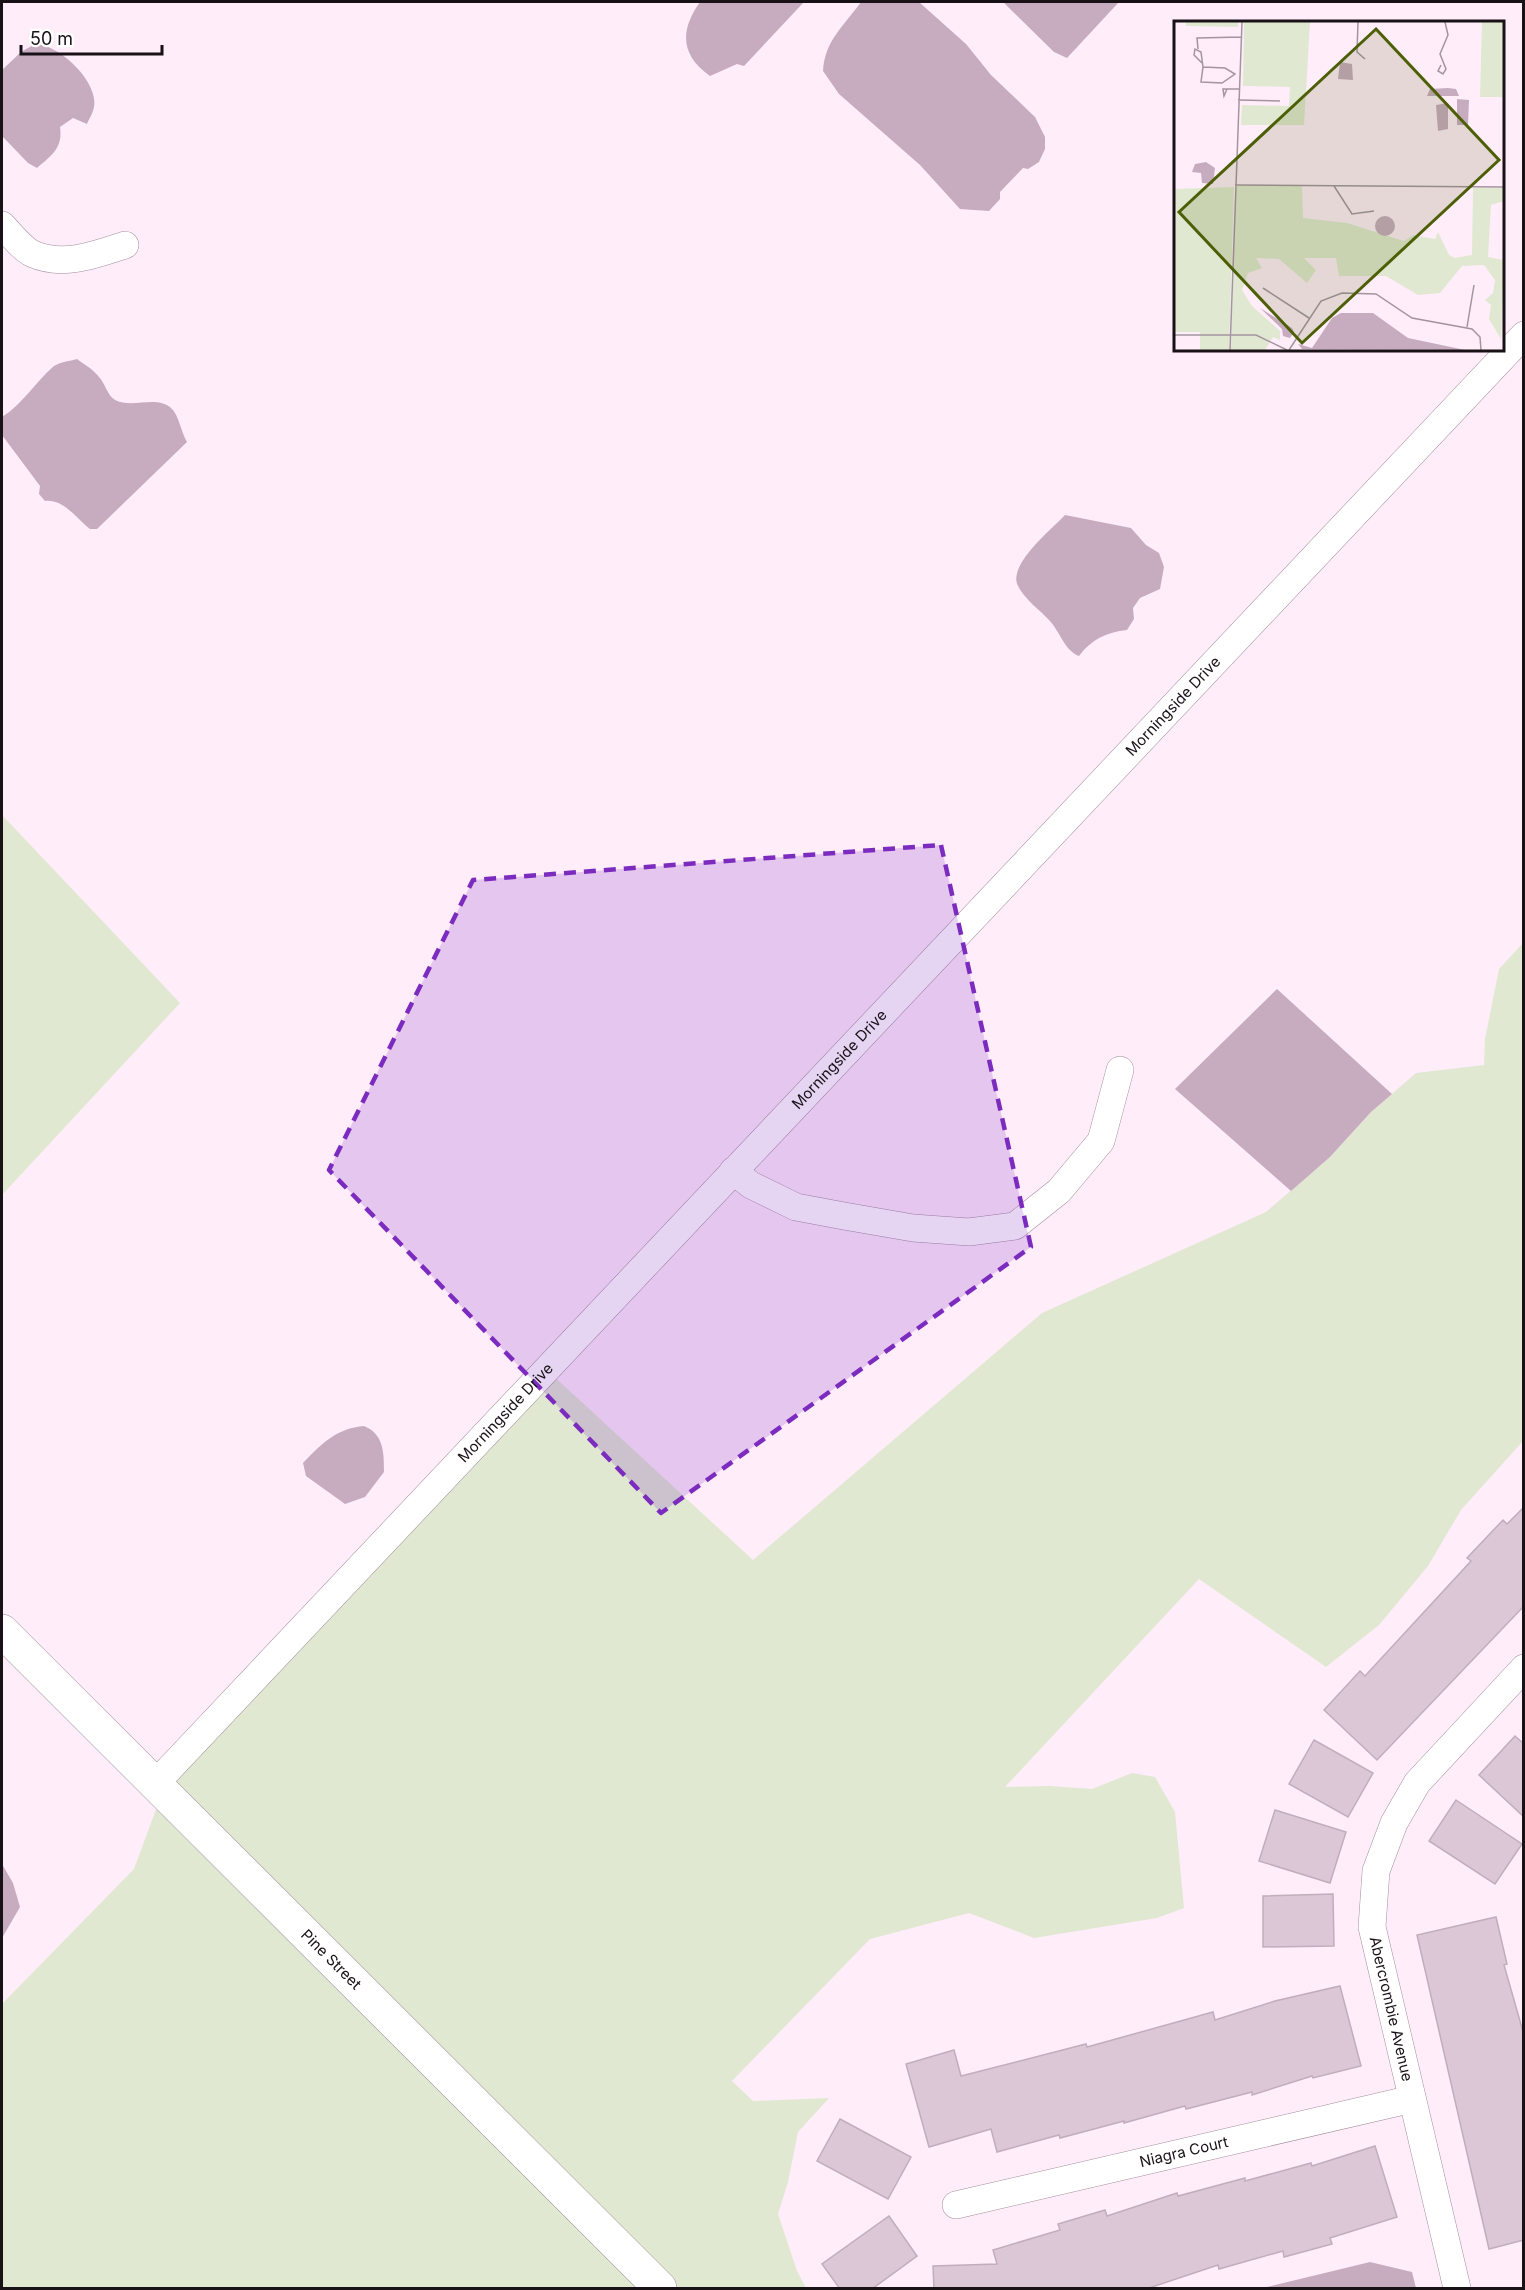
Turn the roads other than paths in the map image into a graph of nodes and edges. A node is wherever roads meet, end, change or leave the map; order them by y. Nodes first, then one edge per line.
1 (2, 225) edge
2 (125, 245) dead end
3 (1524, 335) edge
4 (1120, 1070) dead end
5 (733, 1171) junction
6 (2, 1631) edge
7 (1524, 1668) edge
8 (154, 1785) junction
9 (1412, 2099) junction
10 (956, 2205) dead end
11 (660, 2289) edge
12 (1457, 2289) edge

1 - 2 street
3 - 5 street, Morningside Drive
4 - 5 street
5 - 8 street, Morningside Drive
6 - 8 main road, Pine Street
7 - 9 street, Abercrombie Avenue
8 - 11 main road, Pine Street
9 - 10 street, Niagra Court
9 - 12 street, Abercrombie Avenue

